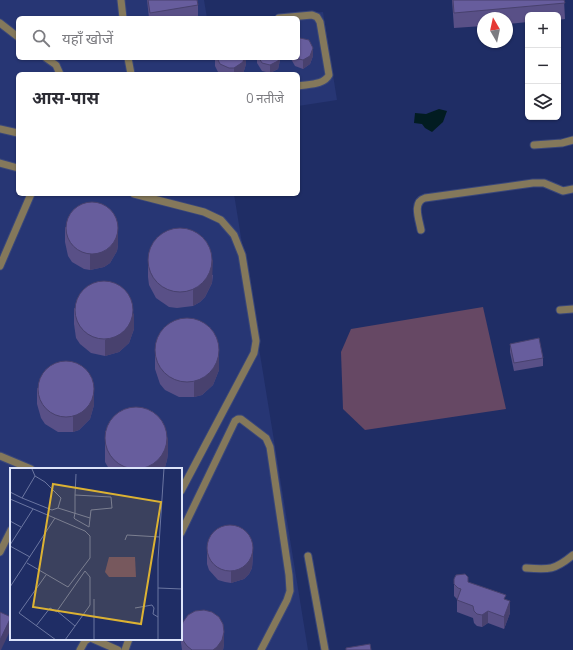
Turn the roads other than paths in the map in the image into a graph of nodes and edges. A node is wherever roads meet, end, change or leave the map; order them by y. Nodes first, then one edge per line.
1 (121, 0) edge
2 (123, 16) edge
3 (300, 16) edge
4 (0, 23) edge
5 (16, 35) edge
6 (49, 60) edge
7 (128, 60) edge
8 (59, 72) edge
9 (131, 72) edge
10 (300, 86) edge
11 (0, 129) edge
12 (16, 133) edge
13 (573, 140) edge
14 (534, 145) dead end
15 (0, 163) edge
16 (16, 167) edge
17 (573, 189) edge
18 (30, 196) edge
19 (142, 196) edge
20 (421, 230) dead end
21 (0, 266) edge
22 (573, 309) edge
23 (560, 310) dead end
24 (0, 456) edge
25 (30, 468) edge
26 (182, 489) edge
27 (182, 531) edge
28 (10, 532) edge
29 (0, 552) edge
30 (573, 555) edge
31 (308, 556) dead end
32 (526, 568) dead end
33 (86, 640) edge
34 (95, 640) edge
35 (129, 640) edge
36 (80, 650) edge
37 (118, 650) edge
38 (125, 650) edge
39 (261, 650) edge
40 (325, 650) edge

1 - 2 lane
3 - 10 lane
4 - 5 lane
6 - 8 lane
7 - 9 lane
11 - 12 lane
13 - 14 lane
15 - 16 lane
17 - 20 lane
18 - 21 lane
19 - 26 lane
22 - 23 lane
24 - 25 lane
27 - 39 lane
28 - 29 lane
30 - 32 lane
31 - 40 lane
33 - 36 lane
34 - 37 lane
35 - 38 lane

